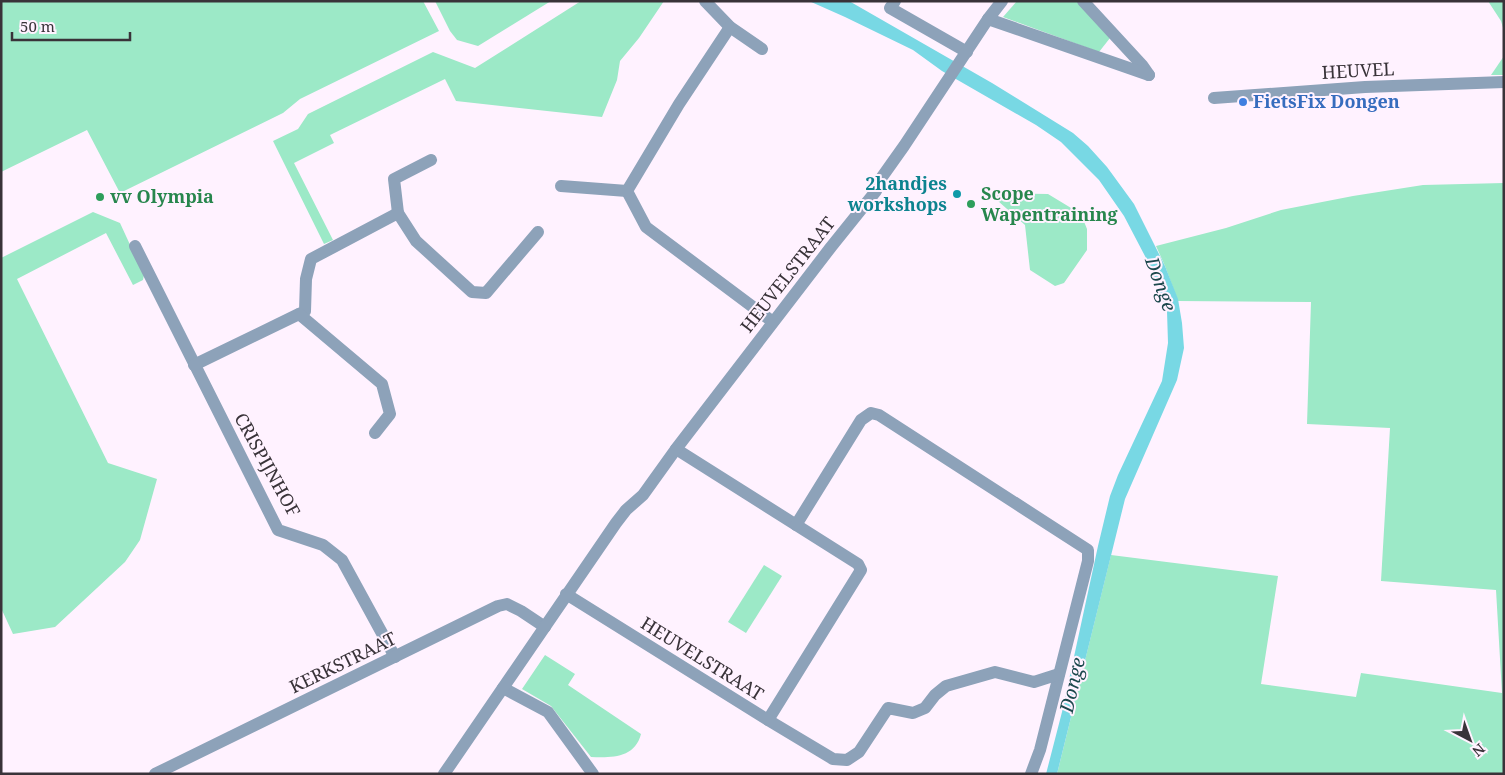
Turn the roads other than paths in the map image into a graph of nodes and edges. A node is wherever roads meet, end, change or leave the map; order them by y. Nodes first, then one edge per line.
1 (705, 1) edge
2 (895, 1) edge
3 (1002, 1) edge
4 (1082, 1) edge
5 (988, 19) junction
6 (730, 27) junction
7 (762, 49) dead end
8 (966, 52) junction
9 (1504, 82) edge
10 (1214, 98) dead end
11 (431, 160) dead end
12 (561, 186) dead end
13 (627, 191) junction
14 (398, 213) junction
15 (538, 232) dead end
16 (135, 246) dead end
17 (299, 314) junction
18 (773, 322) junction
19 (194, 365) junction
20 (375, 433) dead end
21 (676, 449) junction
22 (796, 525) junction
23 (566, 594) junction
24 (545, 627) junction
25 (394, 657) junction
26 (1059, 674) junction
27 (503, 688) junction
28 (768, 720) junction
29 (155, 774) edge
30 (444, 774) edge
31 (593, 774) edge
32 (1031, 774) edge

1 - 6 street
2 - 8 street
3 - 5 street, HEUVELSTRAAT
4 - 5 street
5 - 8 street, HEUVELSTRAAT
6 - 7 street
6 - 13 street
8 - 18 street, HEUVELSTRAAT
9 - 10 street, HEUVEL
11 - 14 street
12 - 13 street
13 - 18 street
14 - 15 street
14 - 17 street
16 - 19 street, CRISPIJNHOF
17 - 19 street
17 - 20 street
18 - 21 street, HEUVELSTRAAT
19 - 25 street, CRISPIJNHOF
21 - 22 street, HEUVELSTRAAT
21 - 23 street, HEUVELSTRAAT
22 - 26 street
22 - 28 street, HEUVELSTRAAT
23 - 24 street, HEUVELSTRAAT
23 - 28 street, HEUVELSTRAAT
24 - 25 street, KERKSTRAAT
24 - 27 street, HEUVELSTRAAT
25 - 29 street, KERKSTRAAT
26 - 28 street, HEUVELSTRAAT
26 - 32 street
27 - 30 street, HEUVELSTRAAT
27 - 31 street

